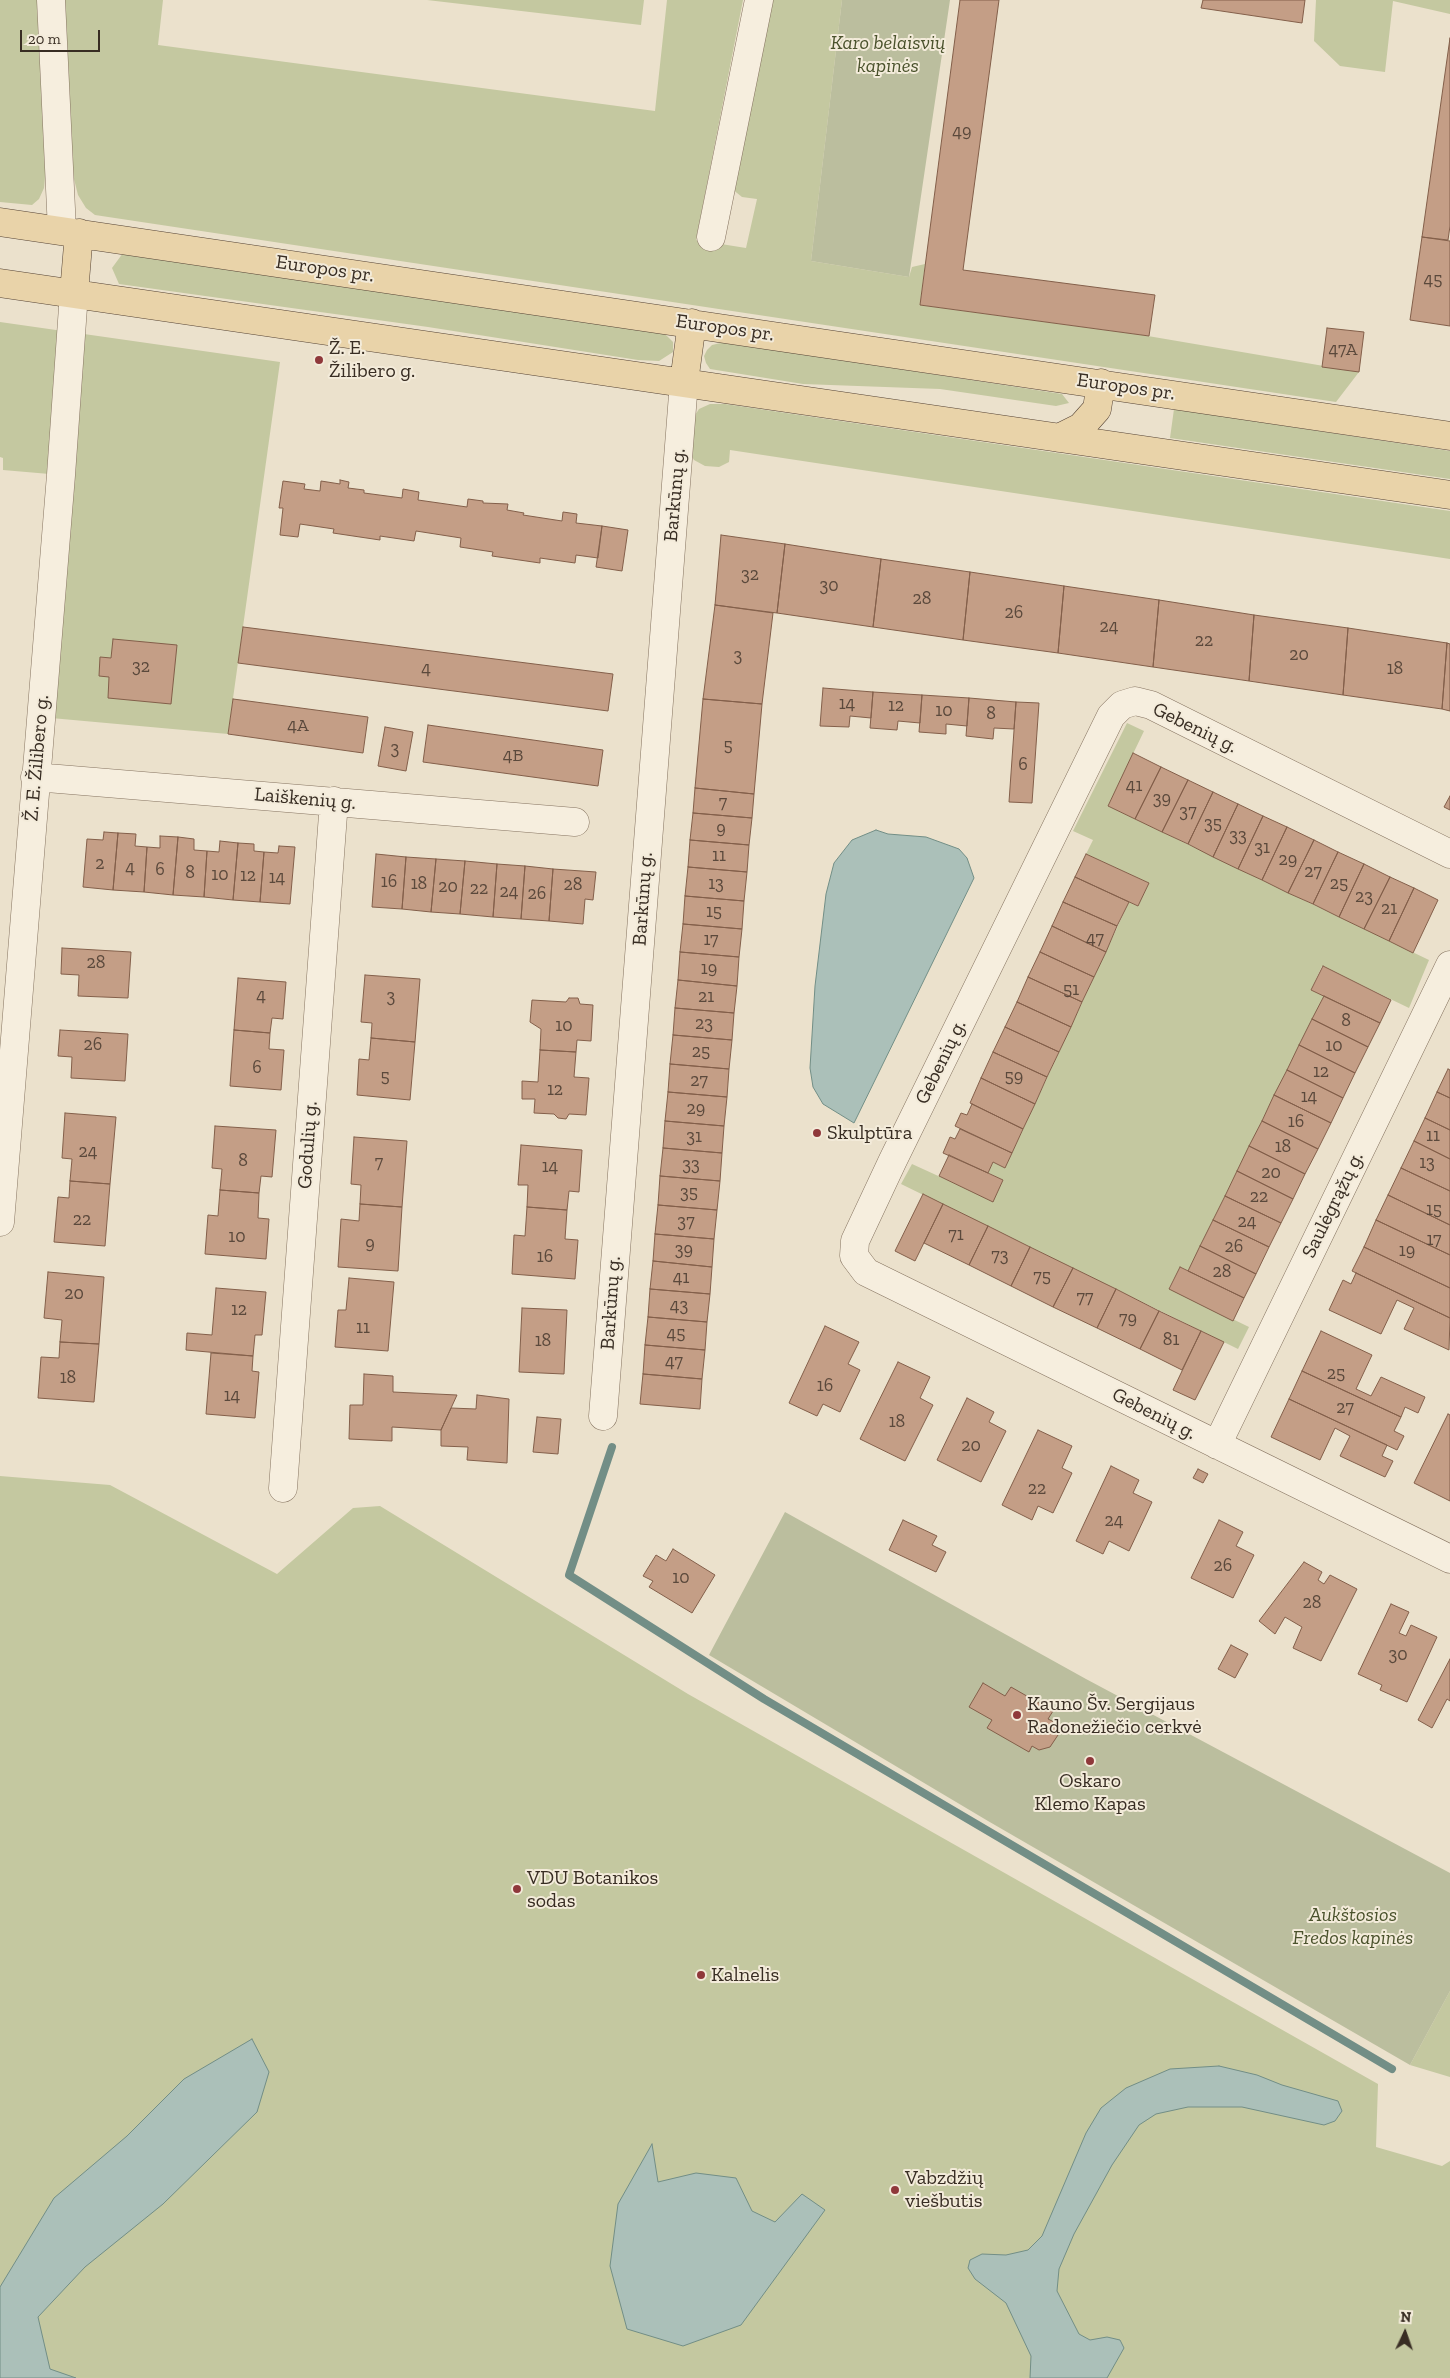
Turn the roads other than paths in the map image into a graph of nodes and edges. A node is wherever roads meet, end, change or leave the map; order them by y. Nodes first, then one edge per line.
1 (51, 0) edge
2 (759, 0) edge
3 (0, 222) edge
4 (70, 232) junction
5 (711, 237) dead end
6 (0, 283) edge
7 (74, 293) junction
8 (692, 323) junction
9 (684, 382) junction
10 (1101, 383) junction
11 (1450, 436) edge
12 (1059, 438) junction
13 (1450, 495) edge
14 (35, 777) junction
15 (334, 801) junction
16 (575, 822) dead end
17 (1450, 854) edge
18 (1450, 965) edge
19 (0, 1222) edge
20 (603, 1416) dead end
21 (1217, 1445) junction
22 (283, 1488) dead end
23 (1450, 1559) edge

1 - 4 street
2 - 5 street
3 - 4 main road, Europos pr.
4 - 7 main road
4 - 8 main road, Europos pr.
6 - 7 main road
7 - 9 main road
7 - 14 street, Ž. E. Žilibero g.
8 - 9 main road
8 - 10 main road, Europos pr.
9 - 12 main road
9 - 20 street, Barkūnų g.
10 - 11 main road, Europos pr.
10 - 12 main road
12 - 13 main road
14 - 15 street, Laiškenių g.
14 - 19 street, Ž. E. Žilibero g.
15 - 16 street, Laiškenių g.
15 - 22 street, Godulių g.
17 - 21 street, Gebenių g.
18 - 21 street, Saulėgrąžų g.
21 - 23 street, Gebenių g.

